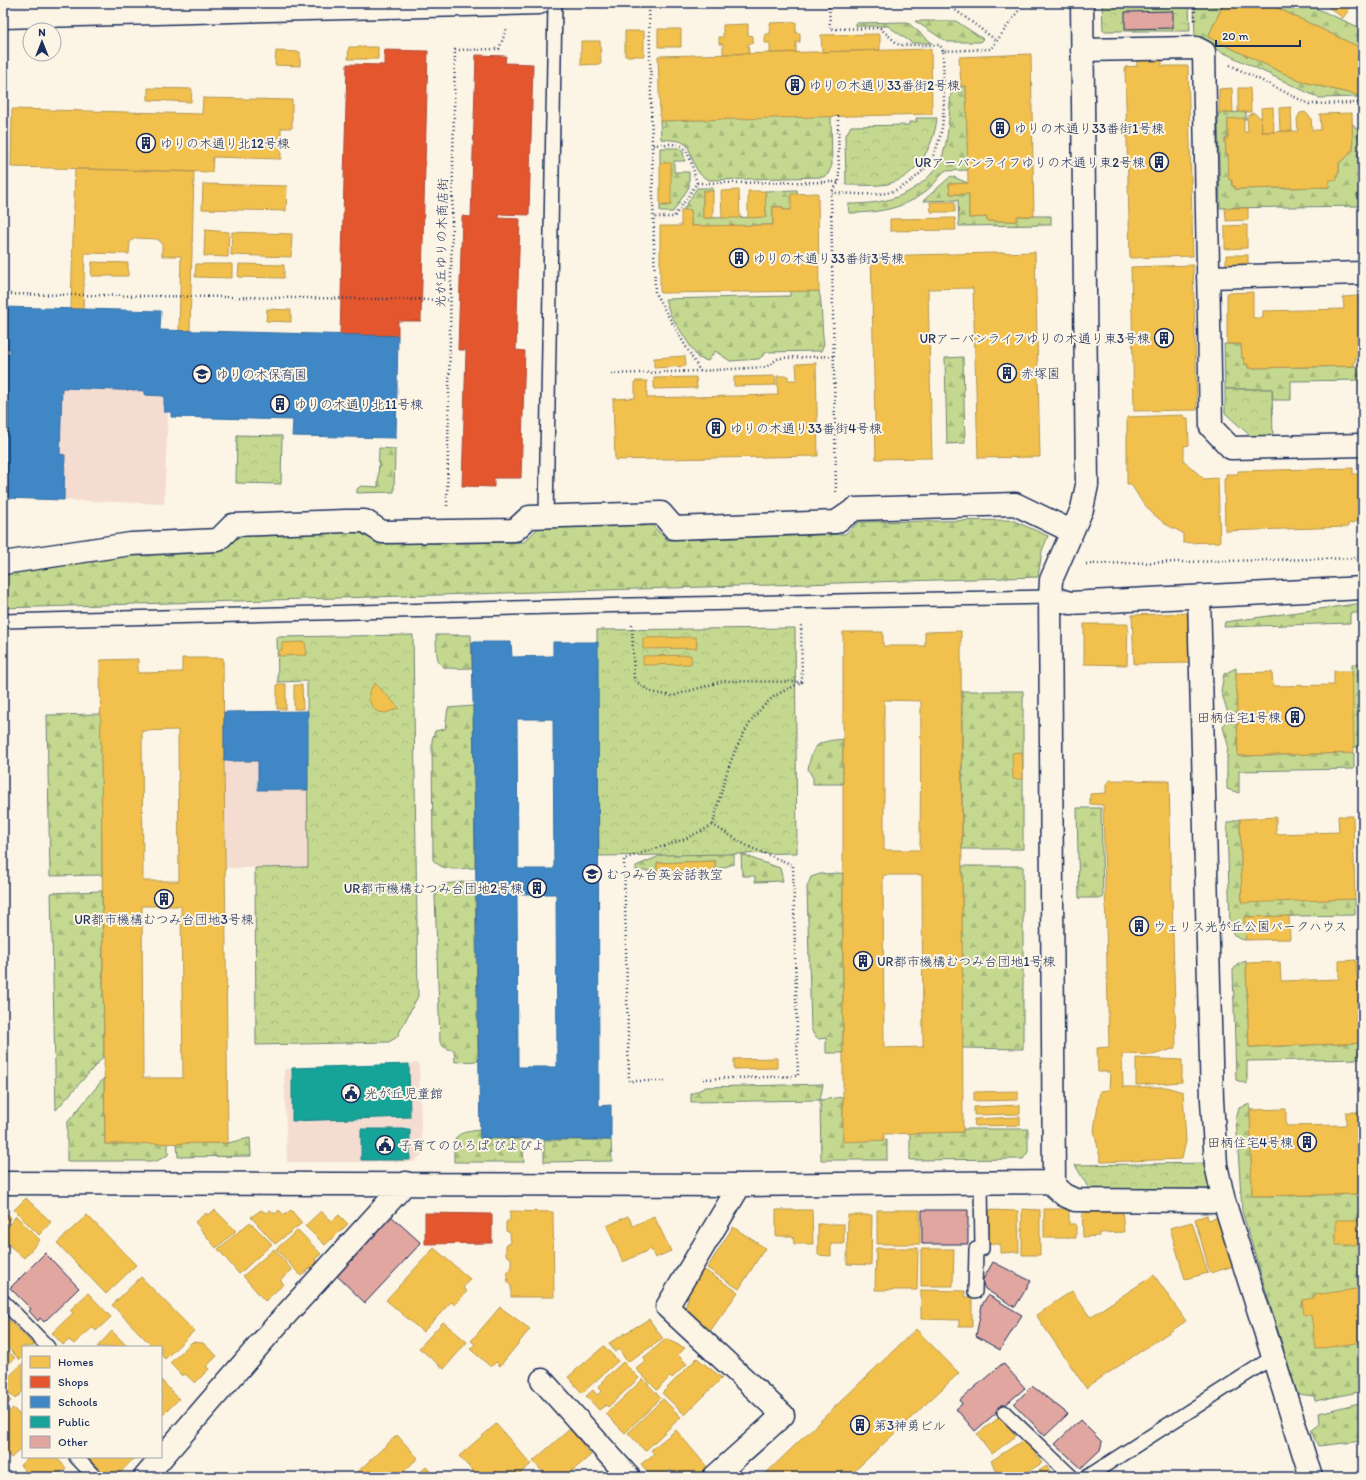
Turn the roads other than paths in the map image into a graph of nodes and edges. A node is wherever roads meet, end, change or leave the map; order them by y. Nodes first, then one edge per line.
1 (539, 3) edge
2 (555, 3) edge
3 (1082, 3) edge
4 (516, 4) edge
5 (3, 17) edge
6 (1082, 50) junction
7 (1363, 274) edge
8 (1208, 277) junction
9 (1363, 445) edge
10 (546, 516) junction
11 (1071, 532) junction
12 (3, 562) edge
13 (1363, 588) edge
14 (1050, 597) junction
15 (1199, 597) junction
16 (3, 622) edge
17 (1054, 1182) junction
18 (3, 1183) edge
19 (406, 1183) junction
20 (981, 1183) junction
21 (740, 1185) junction
22 (1224, 1201) junction
23 (974, 1292) dead end
24 (3, 1300) edge
25 (47, 1346) edge
26 (1273, 1357) junction
27 (542, 1380) dead end
28 (1004, 1412) dead end
29 (162, 1454) edge
30 (77, 1458) edge
31 (95, 1477) edge
32 (629, 1477) edge
33 (714, 1477) edge
34 (1072, 1477) edge
35 (1087, 1477) edge
36 (1312, 1477) edge

1 - 4 street
2 - 10 lane
3 - 6 street
4 - 5 street
6 - 8 street
6 - 11 street
7 - 8 street
8 - 9 street
10 - 11 street
10 - 12 street
11 - 14 street
13 - 15 street
14 - 15 street
14 - 16 lane
14 - 17 street
15 - 22 street
17 - 20 street
17 - 22 street
18 - 19 street
19 - 21 street
19 - 29 street
20 - 21 street
20 - 23 lane
21 - 33 street
22 - 26 street
24 - 25 lane
26 - 35 lane
26 - 36 street
27 - 32 street
28 - 34 lane
30 - 31 lane

